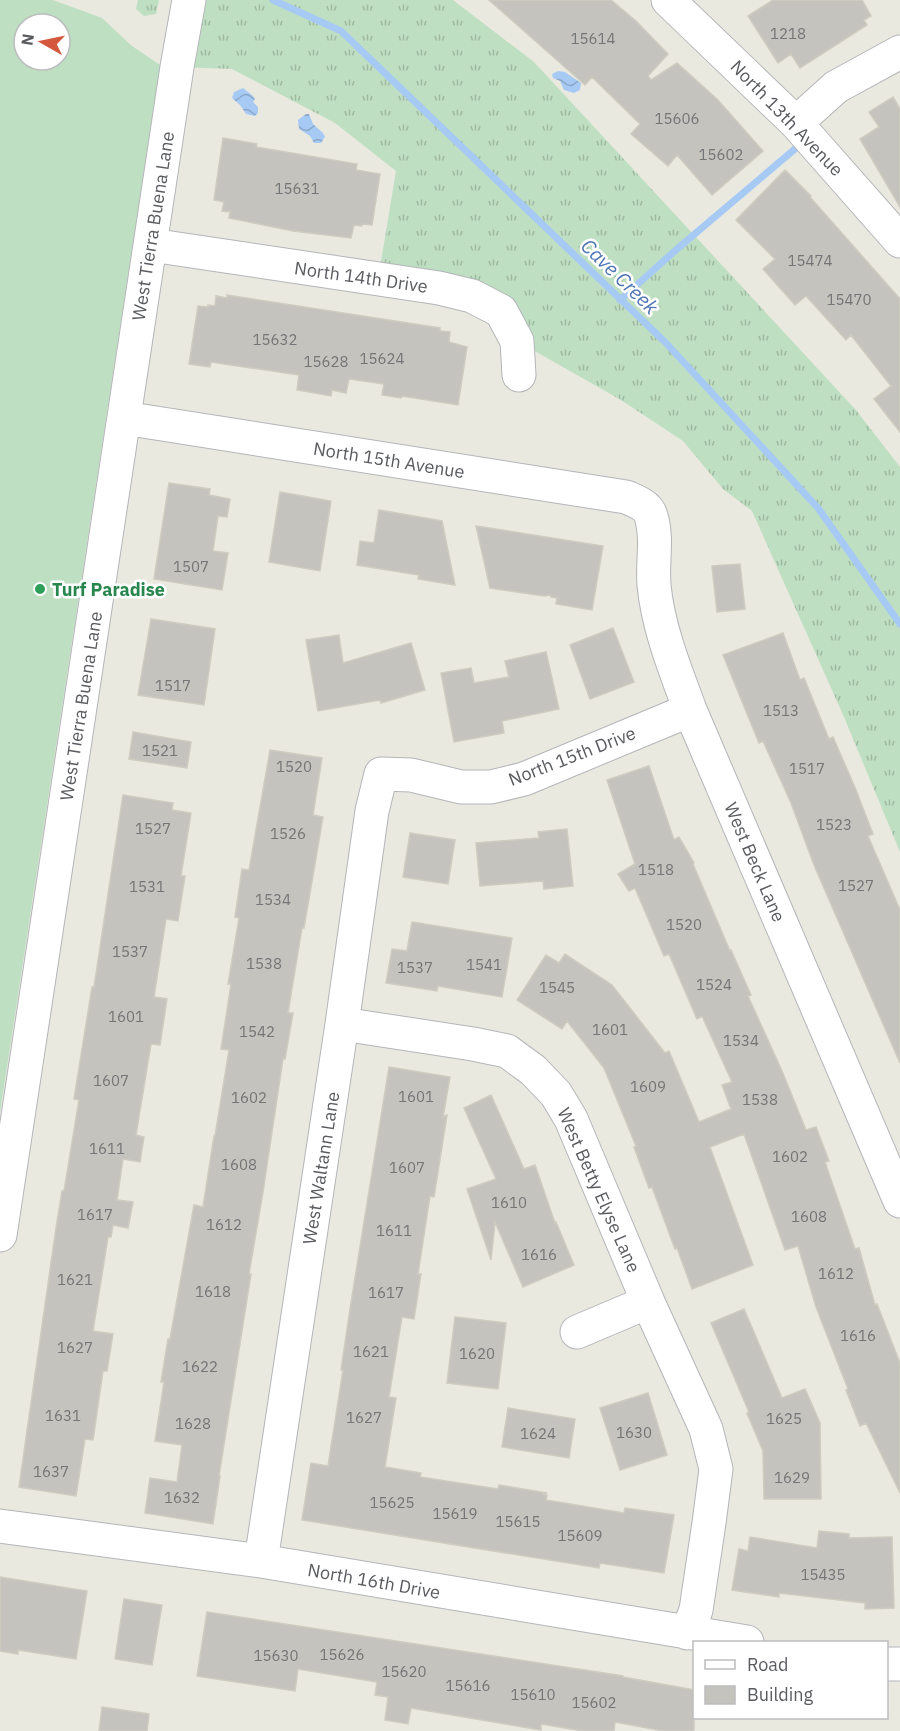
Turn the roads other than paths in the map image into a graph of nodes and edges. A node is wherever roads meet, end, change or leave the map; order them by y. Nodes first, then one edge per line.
1 (668, 0) edge
2 (188, 10) edge
3 (900, 52) edge
4 (796, 123) junction
5 (900, 241) edge
6 (151, 245) junction
7 (519, 375) dead end
8 (124, 418) junction
9 (650, 513) joint
10 (690, 710) junction
11 (381, 774) joint
12 (342, 1024) junction
13 (6, 1158) edge
14 (900, 1201) edge
15 (0, 1235) edge
16 (648, 1302) junction
17 (577, 1332) dead end
18 (0, 1526) edge
19 (261, 1562) junction
20 (687, 1633) junction
21 (740, 1641) edge

1 - 4 street, North 13th Avenue
2 - 6 street, West Tierra Buena Lane
3 - 4 street
4 - 5 street, North 13th Avenue
6 - 7 street, North 14th Drive
6 - 8 street, West Tierra Buena Lane
8 - 9 street, North 15th Avenue
8 - 13 street, West Tierra Buena Lane
9 - 10 street, West Beck Lane
10 - 11 street, North 15th Drive
10 - 14 street, West Beck Lane
11 - 12 street, West Waltann Lane
12 - 16 street, West Betty Elyse Lane
12 - 19 street, West Waltann Lane
13 - 15 street, West Tierra Buena Lane
16 - 17 street
16 - 20 street, West Betty Elyse Lane
18 - 19 street, North 16th Drive
19 - 20 street, North 16th Drive
20 - 21 street, North 16th Drive

